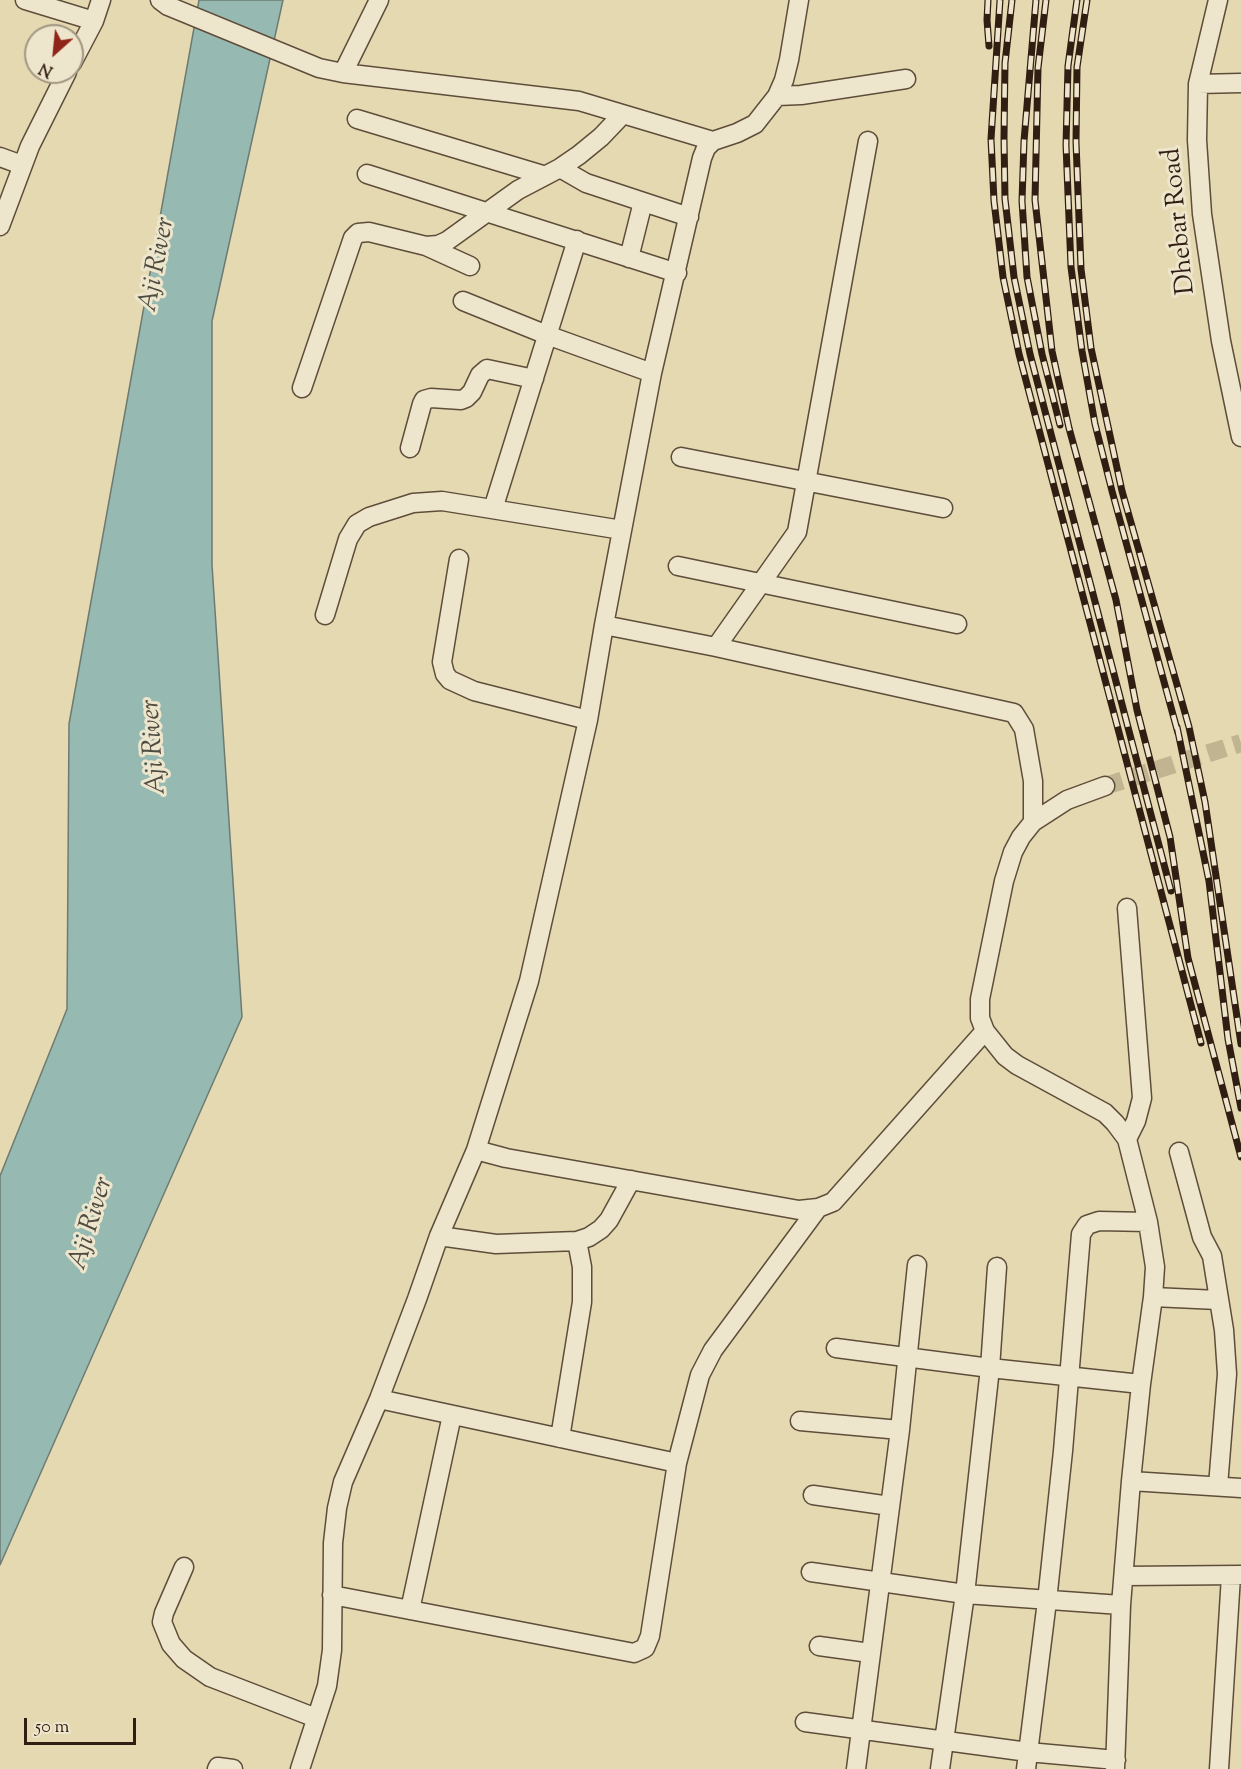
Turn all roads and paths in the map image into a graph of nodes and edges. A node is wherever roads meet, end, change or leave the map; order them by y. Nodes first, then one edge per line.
1 (25, 0) edge
2 (101, 0) edge
3 (378, 0) edge
4 (799, 0) edge
5 (1218, 0) edge
6 (164, 3) edge
7 (94, 21) junction
8 (84, 40) edge
9 (342, 73) junction
10 (906, 79) dead end
11 (1241, 83) edge
12 (61, 84) edge
13 (1198, 84) junction
14 (777, 96) junction
15 (622, 115) junction
16 (357, 119) dead end
17 (713, 141) junction
18 (868, 141) dead end
19 (0, 157) edge
20 (22, 165) junction
21 (551, 172) junction
22 (367, 174) dead end
23 (643, 202) junction
24 (489, 212) junction
25 (689, 217) junction
26 (0, 225) edge
27 (577, 240) junction
28 (426, 246) junction
29 (628, 258) junction
30 (470, 266) dead end
31 (677, 273) junction
32 (463, 301) dead end
33 (547, 335) junction
34 (652, 373) junction
35 (534, 379) junction
36 (302, 388) dead end
37 (1240, 429) edge
38 (410, 448) dead end
39 (681, 457) dead end
40 (806, 481) junction
41 (944, 508) dead end
42 (493, 509) junction
43 (622, 530) junction
44 (459, 559) dead end
45 (678, 566) dead end
46 (761, 583) junction
47 (325, 615) dead end
48 (957, 624) dead end
49 (604, 625) junction
50 (716, 647) junction
51 (588, 720) junction
52 (1105, 786) tunnel mouth
53 (1033, 822) junction
54 (1127, 909) dead end
55 (985, 1031) junction
56 (1127, 1139) junction
57 (476, 1150) junction
58 (1179, 1152) dead end
59 (631, 1180) junction
60 (818, 1208) junction
61 (1148, 1222) junction
62 (439, 1236) junction
63 (577, 1241) junction
64 (917, 1265) dead end
65 (997, 1267) dead end
66 (1154, 1297) junction
67 (1218, 1300) junction
68 (836, 1348) dead end
69 (908, 1357) junction
70 (990, 1368) junction
71 (1068, 1375) junction
72 (1141, 1384) junction
73 (379, 1399) junction
74 (452, 1415) junction
75 (800, 1421) dead end
76 (900, 1430) junction
77 (560, 1438) junction
78 (677, 1463) junction
79 (1131, 1481) junction
80 (1218, 1486) junction
81 (1241, 1488) edge
82 (813, 1495) dead end
83 (890, 1506) junction
84 (184, 1567) dead end
85 (811, 1572) dead end
86 (1124, 1576) junction
87 (1236, 1576) edge
88 (881, 1581) junction
89 (965, 1594) junction
90 (332, 1595) junction
91 (1047, 1601) junction
92 (1121, 1605) junction
93 (410, 1610) junction
94 (819, 1646) dead end
95 (870, 1653) junction
96 (316, 1718) junction
97 (806, 1722) dead end
98 (860, 1729) junction
99 (943, 1740) junction
100 (1027, 1761) edge
101 (1115, 1765) edge
102 (217, 1769) edge
103 (233, 1769) edge
104 (300, 1769) edge
105 (856, 1769) edge
106 (940, 1769) edge
107 (1219, 1769) edge

1 - 7 street
2 - 7 street
3 - 9 street
4 - 14 street
5 - 13 street, Dhebar Road
6 - 9 street
7 - 8 street
9 - 15 street
10 - 14 street
11 - 13 street
12 - 20 street
13 - 37 street, Dhebar Road
14 - 17 street
15 - 17 street
15 - 21 street
16 - 21 street
17 - 25 street
18 - 40 street
19 - 20 street
20 - 26 street
21 - 23 street
21 - 24 street
22 - 24 street
23 - 25 street
23 - 29 street
24 - 27 street
24 - 28 street
25 - 31 street
27 - 29 street
27 - 33 street
28 - 30 street
28 - 36 street
29 - 31 street
31 - 34 street
32 - 33 street
33 - 34 street
33 - 35 street
34 - 43 street
35 - 38 street
35 - 42 street
39 - 40 street
40 - 41 street
40 - 46 street
42 - 43 street
42 - 47 street
43 - 49 street
44 - 51 street
45 - 46 street
46 - 48 street
46 - 50 street
49 - 50 street
49 - 51 street
50 - 53 street
51 - 57 street
52 - 53 street
53 - 55 street
54 - 56 street
55 - 56 street
55 - 60 street
56 - 61 street
57 - 59 street
57 - 62 street
58 - 67 street
59 - 60 street
59 - 63 street
60 - 78 street
61 - 66 street
61 - 71 street
62 - 63 street
62 - 73 street
63 - 77 street
64 - 69 street
65 - 70 street
66 - 67 street
66 - 72 street
67 - 80 street
68 - 69 street
69 - 70 street
69 - 76 street
70 - 71 street
70 - 89 street
71 - 72 street
71 - 91 street
72 - 79 street
73 - 74 street
73 - 90 street
74 - 77 street
74 - 93 street
75 - 76 street
76 - 83 street
77 - 78 street
78 - 93 street
79 - 80 street
79 - 86 street
80 - 81 street
82 - 83 street
83 - 88 street
84 - 96 street
85 - 88 street
86 - 87 street
86 - 92 street
87 - 107 street
88 - 89 street
88 - 95 street
89 - 91 street
89 - 99 street
90 - 93 street
90 - 96 street
91 - 92 street
91 - 100 street
92 - 101 street
94 - 95 street
95 - 98 street
96 - 104 street
97 - 98 street
98 - 99 street
98 - 105 street
99 - 100 street
99 - 106 street
100 - 101 street
102 - 103 street

